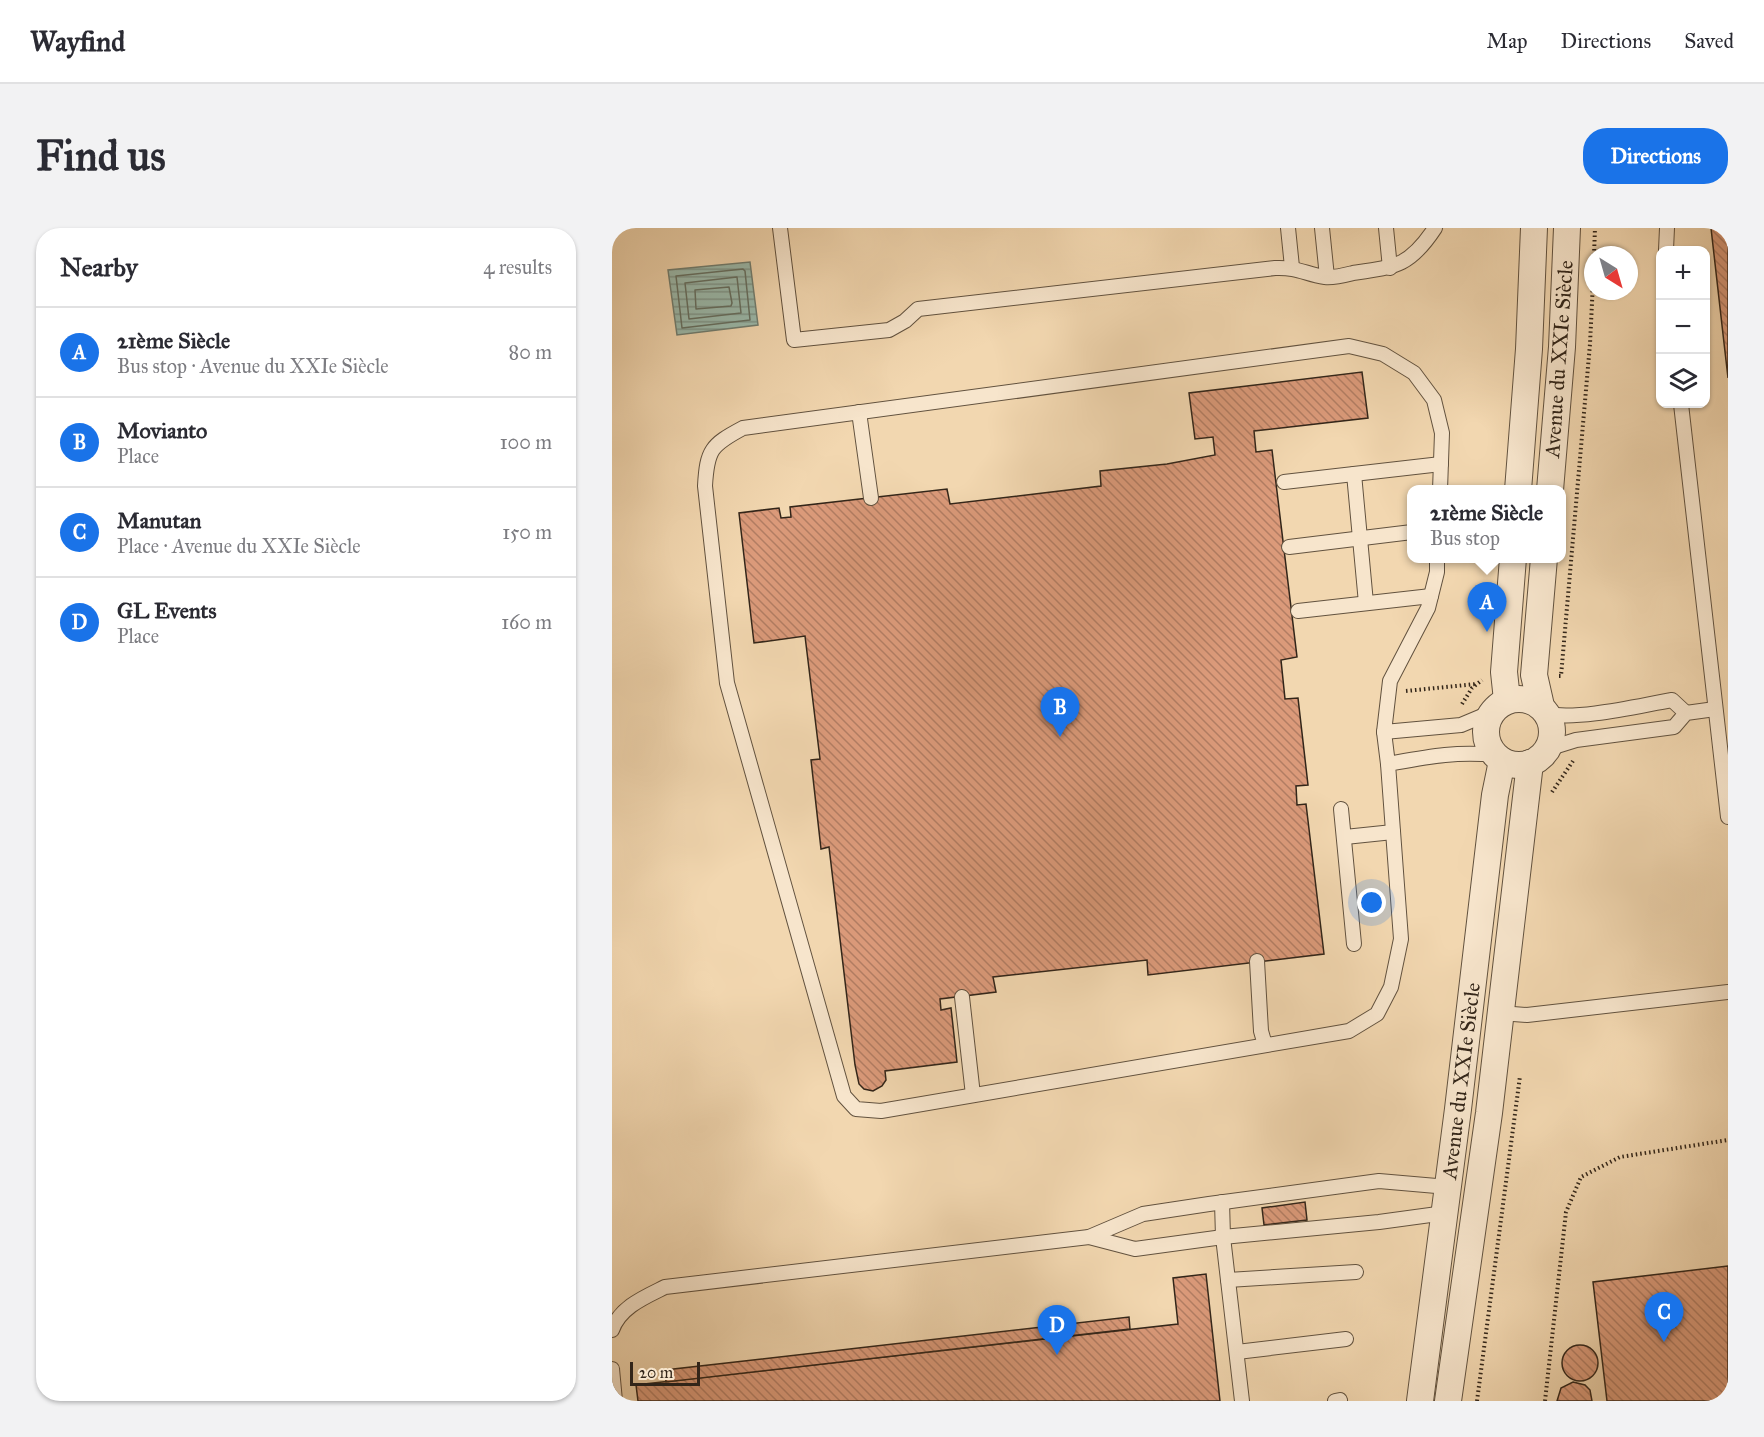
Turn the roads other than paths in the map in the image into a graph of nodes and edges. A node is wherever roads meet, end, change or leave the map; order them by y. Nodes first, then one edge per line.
1 (780, 228) edge
2 (1288, 228) edge
3 (1322, 228) edge
4 (1386, 228) edge
5 (1435, 228) edge
6 (1534, 228) edge
7 (1567, 228) edge
8 (1667, 228) edge
9 (1666, 246) edge
10 (1292, 267) junction
11 (1390, 268) junction
12 (1327, 277) junction
13 (1682, 408) edge
14 (859, 412) junction
15 (1441, 464) junction
16 (1354, 474) junction
17 (1284, 482) dead end
18 (1440, 485) edge
19 (1518, 485) edge
20 (1550, 485) edge
21 (871, 498) dead end
22 (1407, 533) edge
23 (1359, 538) junction
24 (1290, 547) dead end
25 (1437, 563) edge
26 (1513, 563) edge
27 (1544, 563) edge
28 (1431, 596) junction
29 (1366, 603) junction
30 (1298, 611) dead end
31 (1499, 706) junction
32 (1715, 709) junction
33 (1544, 710) junction
34 (1686, 713) junction
35 (1384, 732) junction
36 (1539, 756) junction
37 (1499, 758) junction
38 (1388, 764) junction
39 (1341, 809) dead end
40 (1728, 817) edge
41 (1393, 832) junction
42 (1345, 837) junction
43 (1354, 944) dead end
44 (1257, 961) dead end
45 (1728, 992) edge
46 (962, 997) dead end
47 (1500, 1013) junction
48 (1265, 1046) junction
49 (974, 1095) junction
50 (1448, 1187) junction
51 (1222, 1202) junction
52 (1444, 1213) junction
53 (1089, 1237) junction
54 (1223, 1237) junction
55 (1356, 1272) dead end
56 (1228, 1280) junction
57 (612, 1330) edge
58 (1346, 1339) dead end
59 (1237, 1352) junction
60 (612, 1369) edge
61 (1340, 1400) edge
62 (615, 1401) edge
63 (1242, 1401) edge
64 (1335, 1401) edge
65 (1420, 1401) edge
66 (1448, 1401) edge

1 - 10 lane
2 - 10 lane
3 - 12 lane
4 - 11 lane
5 - 11 lane
6 - 19 street, Avenue du XXIe Siècle
7 - 20 street, Avenue du XXIe Siècle
8 - 9 lane
10 - 12 lane
11 - 12 lane
13 - 32 lane
14 - 15 lane
14 - 21 lane
14 - 49 lane
15 - 16 lane
15 - 18 lane
16 - 17 lane
16 - 23 lane
22 - 23 lane
23 - 24 lane
23 - 29 lane
25 - 28 lane
26 - 31 street
27 - 33 street
28 - 29 lane
28 - 35 lane
29 - 30 lane
31 - 33 street
31 - 35 lane
31 - 37 street
32 - 34 lane
32 - 40 lane
33 - 34 lane
33 - 36 street
34 - 36 lane
35 - 38 lane
36 - 37 street
36 - 47 street, Avenue du XXIe Siècle
37 - 38 lane
37 - 50 street, Avenue du XXIe Siècle
38 - 41 lane
39 - 42 lane
41 - 42 lane
41 - 48 lane
42 - 43 lane
44 - 48 lane
45 - 47 lane
46 - 49 lane
47 - 66 street, Avenue du XXIe Siècle
48 - 49 lane
50 - 51 lane
50 - 52 street, Avenue du XXIe Siècle
51 - 53 lane
51 - 54 lane
52 - 54 lane
52 - 65 street, Avenue du XXIe Siècle
53 - 54 lane
53 - 57 lane
54 - 56 lane
55 - 56 lane
56 - 59 lane
58 - 59 lane
59 - 63 lane
60 - 62 lane
61 - 64 lane

